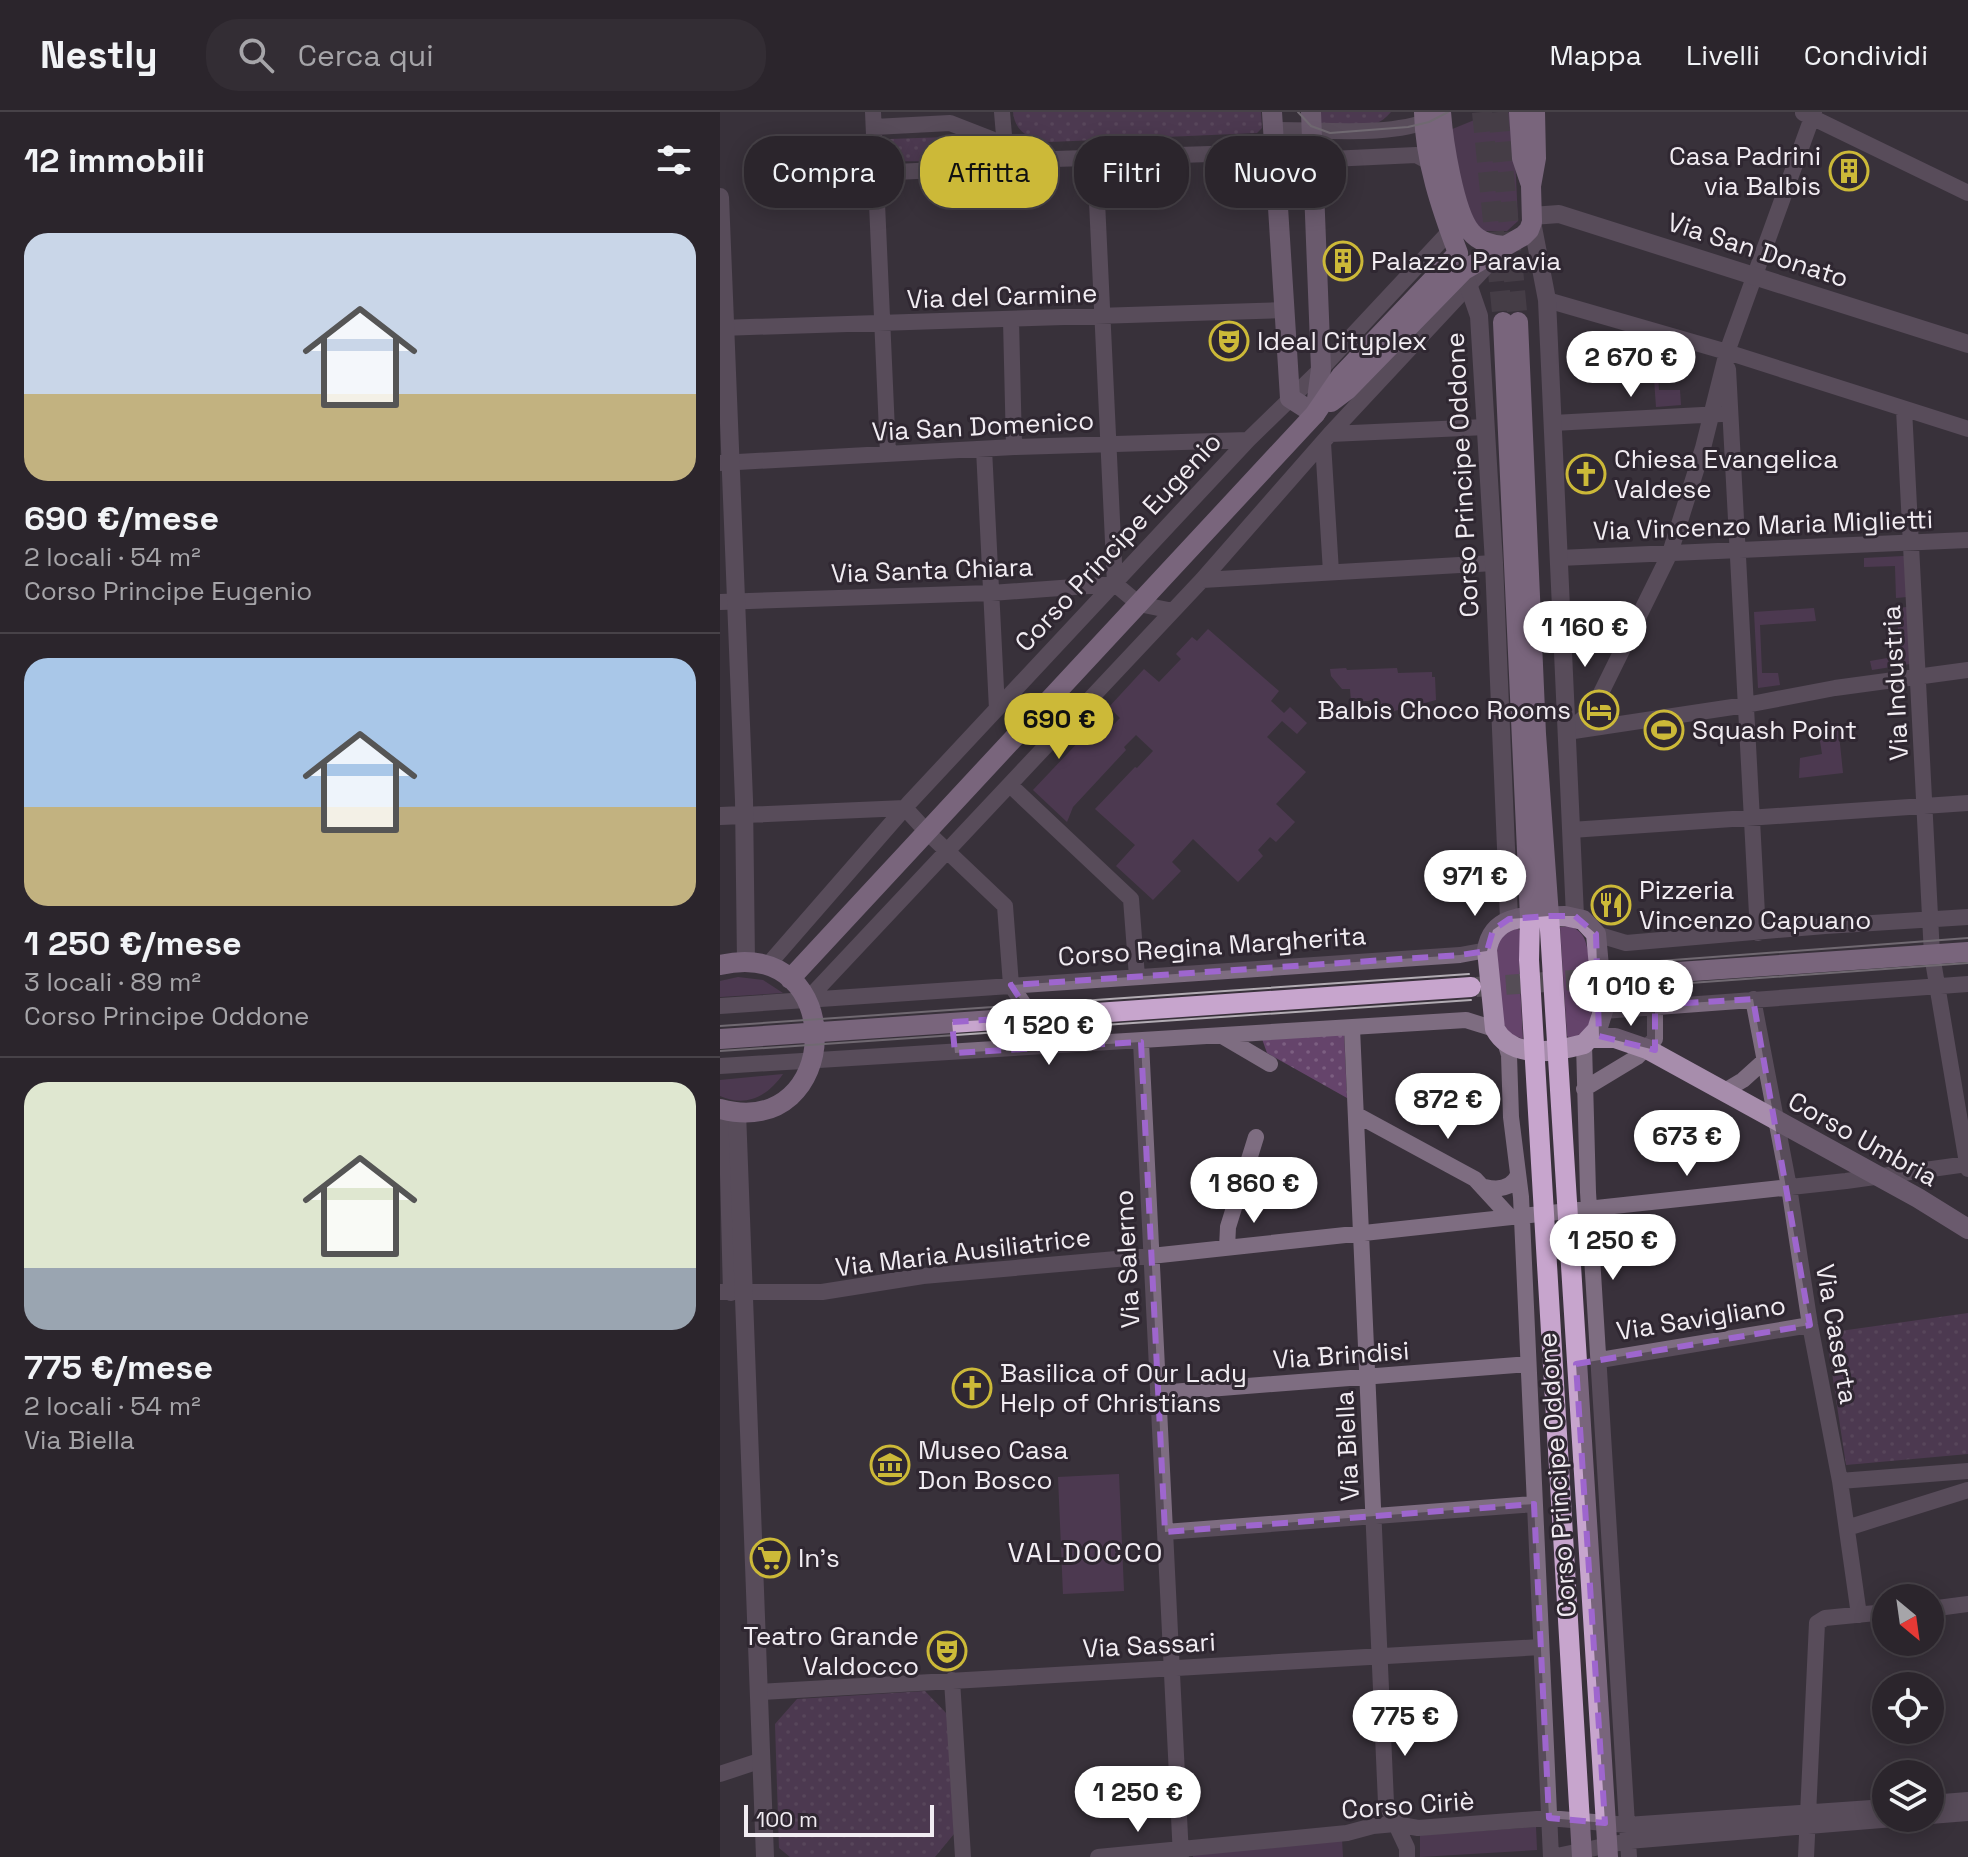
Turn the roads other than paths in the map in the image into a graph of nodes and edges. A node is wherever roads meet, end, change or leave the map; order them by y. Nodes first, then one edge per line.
1 (1002, 112) edge
2 (1519, 112) edge
3 (1535, 112) edge
4 (1809, 113) edge
5 (1432, 115) edge
6 (873, 118) edge
7 (1272, 121) edge
8 (1311, 121) edge
9 (983, 136) edge
10 (1004, 136) edge
11 (1346, 158) edge
12 (1439, 162) junction
13 (1531, 186) junction
14 (1968, 193) edge
15 (720, 197) edge
16 (878, 208) edge
17 (1098, 208) edge
18 (1278, 208) edge
19 (1315, 208) edge
20 (1532, 219) junction
21 (1450, 231) junction
22 (1505, 246) junction
23 (1464, 270) junction
24 (1753, 276) junction
25 (1547, 300) junction
26 (1285, 310) junction
27 (1104, 317) junction
28 (1011, 320) junction
29 (1511, 322) tunnel mouth
30 (884, 323) junction
31 (722, 328) edge
32 (1968, 344) edge
33 (1727, 352) junction
34 (1321, 369) junction
35 (1290, 398) junction
36 (1904, 409) junction
37 (1315, 414) junction
38 (1731, 414) junction
39 (1712, 415) junction
40 (1553, 423) junction
41 (1486, 427) junction
42 (1968, 429) edge
43 (1326, 439) junction
44 (1248, 440) junction
45 (1108, 444) junction
46 (1014, 447) junction
47 (984, 449) junction
48 (888, 454) junction
49 (725, 463) edge
50 (1968, 540) edge
51 (1912, 543) junction
52 (1738, 550) junction
53 (1670, 553) junction
54 (1559, 558) junction
55 (1494, 563) junction
56 (1331, 572) junction
57 (1202, 580) junction
58 (1115, 584) junction
59 (991, 593) junction
60 (728, 602) edge
61 (1139, 604) junction
62 (1173, 611) junction
63 (1968, 670) edge
64 (1918, 676) junction
65 (1746, 705) junction
66 (997, 709) junction
67 (1567, 732) junction
68 (1010, 785) junction
69 (1968, 803) edge
70 (1926, 806) junction
71 (905, 808) junction
72 (744, 815) junction
73 (720, 816) edge
74 (1752, 817) junction
75 (1571, 830) junction
76 (927, 832) junction
77 (947, 851) junction
78 (1575, 916) junction
79 (1540, 917) junction
80 (1968, 917) edge
81 (1509, 919) junction
82 (1930, 920) junction
83 (1758, 933) junction
84 (1596, 934) junction
85 (1487, 950) junction
86 (1968, 952) edge
87 (1932, 955) junction
88 (746, 962) junction
89 (720, 965) edge
90 (767, 966) junction
91 (1620, 976) tunnel mouth
92 (1137, 977) junction
93 (790, 979) junction
94 (1968, 984) edge
95 (1011, 985) junction
96 (1935, 985) junction
97 (1471, 987) tunnel mouth
98 (1753, 999) junction
99 (807, 1000) junction
100 (1655, 1005) junction
101 (720, 1006) edge
102 (1603, 1012) junction
103 (1032, 1017) junction
104 (952, 1022) junction
105 (1352, 1028) junction
106 (817, 1032) junction
107 (1500, 1036) junction
108 (1224, 1037) junction
109 (720, 1039) edge
110 (1588, 1041) junction
111 (1141, 1042) junction
112 (1558, 1049) junction
113 (1647, 1049) junction
114 (1536, 1050) junction
115 (955, 1053) junction
116 (813, 1061) junction
117 (1764, 1061) junction
118 (1270, 1064) dead end
119 (720, 1066) edge
120 (1584, 1089) junction
121 (1723, 1092) junction
122 (726, 1113) edge
123 (1357, 1115) junction
124 (1775, 1120) junction
125 (1256, 1137) dead end
126 (1968, 1166) edge
127 (1518, 1175) junction
128 (1879, 1177) junction
129 (1485, 1187) junction
130 (1789, 1187) junction
131 (1589, 1208) junction
132 (1567, 1211) junction
133 (1545, 1213) junction
134 (1515, 1216) junction
135 (1968, 1229) edge
136 (1361, 1233) junction
137 (1227, 1248) junction
138 (1151, 1256) junction
139 (732, 1293) edge
140 (1810, 1325) junction
141 (1600, 1360) junction
142 (1528, 1364) junction
143 (1368, 1377) junction
144 (1158, 1393) junction
145 (1968, 1471) edge
146 (1840, 1481) junction
147 (1968, 1490) edge
148 (1534, 1504) junction
149 (1375, 1516) junction
150 (1847, 1528) junction
151 (1165, 1532) junction
152 (1968, 1604) edge
153 (1944, 1607) edge
154 (1872, 1614) edge
155 (1859, 1615) junction
156 (1541, 1647) junction
157 (1381, 1655) junction
158 (1173, 1667) junction
159 (952, 1680) junction
160 (760, 1692) junction
161 (762, 1760) junction
162 (720, 1774) edge
163 (1968, 1800) edge
164 (1944, 1802) edge
165 (1872, 1809) edge
166 (1968, 1813) edge
167 (1944, 1815) edge
168 (1549, 1818) junction
169 (1872, 1818) edge
170 (1807, 1819) junction
171 (1580, 1821) junction
172 (1605, 1823) junction
173 (1395, 1824) junction
174 (1628, 1841) edge
175 (1607, 1851) edge
176 (1181, 1854) edge
177 (1582, 1854) edge
178 (765, 1857) edge
179 (963, 1857) edge
180 (1098, 1857) edge
181 (1407, 1857) edge
182 (1551, 1857) edge
183 (1806, 1857) edge

1 - 10 street
2 - 13 main road
3 - 13 main road
4 - 14 street
4 - 24 street
5 - 8 street
5 - 12 main road
6 - 9 street
7 - 8 street
11 - 12 street
12 - 21 main road
12 - 22 main road
13 - 20 main road
15 - 31 street
16 - 30 street
17 - 27 street
18 - 26 main road
19 - 34 main road
20 - 22 main road
20 - 24 street, Via San Donato
20 - 25 street
21 - 23 main road
21 - 34 street, Corso Principe Eugenio
22 - 23 main road
23 - 37 main road
23 - 41 street, Corso Principe Oddone
23 - 43 street
24 - 32 street, Via San Donato
24 - 33 street
25 - 33 street
25 - 40 street
26 - 27 street, Via del Carmine
26 - 35 main road
27 - 28 street, Via del Carmine
27 - 45 street
28 - 30 street, Via del Carmine
28 - 46 street
29 - 79 main road, Corso Principe Oddone
30 - 31 street, Via del Carmine
30 - 48 street
31 - 49 street
33 - 36 street
33 - 38 street
33 - 39 street
34 - 35 street, Corso Principe Eugenio
34 - 37 main road
35 - 37 main road
35 - 44 street, Corso Principe Eugenio
36 - 42 street
36 - 51 street, Via Industria
37 - 43 street
37 - 61 main road
38 - 39 street
38 - 52 street
39 - 40 street
39 - 53 street
40 - 54 street
41 - 43 street
41 - 55 street, Corso Principe Oddone
43 - 56 street
43 - 57 street
44 - 45 street, Via San Domenico
44 - 58 street, Corso Principe Eugenio
45 - 46 street, Via San Domenico
45 - 58 street
46 - 47 street, Via San Domenico
47 - 48 street, Via San Domenico
47 - 59 street
48 - 49 street, Via San Domenico
49 - 60 street
50 - 51 street, Via Vincenzo Maria Miglietti
51 - 52 street, Via Vincenzo Maria Miglietti
51 - 64 street, Via Industria
52 - 53 street, Via Vincenzo Maria Miglietti
52 - 65 street
53 - 54 street, Via Vincenzo Maria Miglietti
53 - 67 street
54 - 67 street
55 - 56 street
55 - 81 street, Corso Principe Oddone
56 - 57 street
57 - 62 street
58 - 59 street, Via Santa Chiara
58 - 61 street
58 - 66 street, Corso Principe Eugenio
59 - 60 street, Via Santa Chiara
59 - 66 street
60 - 72 street
61 - 62 street
61 - 76 main road
62 - 68 street
63 - 64 street
64 - 65 street
64 - 70 street, Via Industria
65 - 67 street
65 - 74 street
66 - 71 street, Corso Principe Eugenio
67 - 75 street
68 - 77 street
68 - 92 street
69 - 70 street
70 - 74 street
70 - 82 street, Via Industria
71 - 72 street
71 - 76 street
71 - 90 street, Corso Principe Eugenio
72 - 73 street
72 - 88 street
74 - 75 street
74 - 83 street
75 - 78 street
76 - 77 street
76 - 93 main road
77 - 95 street
77 - 99 street
78 - 79 main road
78 - 84 main road
79 - 81 main road
79 - 112 main road, Corso Principe Oddone
79 - 114 main road, Corso Principe Oddone
80 - 82 street
81 - 85 main road
82 - 83 street
82 - 87 street, Via Industria
83 - 84 street
84 - 102 main road
85 - 92 street, Corso Regina Margherita
85 - 107 main road, Corso Principe Oddone
86 - 87 main road
87 - 91 main road
87 - 96 street, Via Industria
88 - 89 main road
88 - 90 main road
90 - 93 main road
92 - 95 street, Corso Regina Margherita
93 - 99 main road
94 - 96 street
95 - 99 street, Corso Regina Margherita
95 - 103 street
96 - 98 street
96 - 126 street, Via Industria
97 - 103 main road
98 - 100 street
98 - 117 street, Via Caserta
99 - 101 street, Corso Regina Margherita
99 - 106 main road
100 - 102 street
100 - 113 street
102 - 110 main road
102 - 113 main road, Corso Umbria
103 - 104 main road
104 - 106 main road
104 - 115 street
105 - 107 street
105 - 108 street
105 - 123 street, Via Biella
106 - 109 main road
106 - 116 main road
107 - 114 main road
107 - 127 street, Corso Principe Oddone
108 - 111 street
108 - 118 street
110 - 112 main road
110 - 113 main road, Corso Umbria
110 - 120 street, Corso Principe Oddone
111 - 115 street
111 - 138 street, Via Salerno
112 - 114 main road
112 - 132 main road, Corso Principe Oddone
113 - 120 street
113 - 121 main road, Corso Umbria
114 - 133 main road, Corso Principe Oddone
115 - 116 street
116 - 119 street
116 - 122 main road
117 - 121 street
117 - 124 street, Via Caserta
120 - 131 street, Corso Principe Oddone
121 - 124 main road, Corso Umbria
122 - 139 street
123 - 129 street
123 - 136 street, Via Biella
124 - 128 main road, Corso Umbria
124 - 130 street, Via Caserta
125 - 137 street
126 - 128 street, Via Maria Ausiliatrice
127 - 129 street
127 - 134 street, Corso Principe Oddone
128 - 130 street, Via Maria Ausiliatrice
128 - 135 main road, Corso Umbria
129 - 134 street
130 - 131 street, Via Maria Ausiliatrice
130 - 140 street, Via Caserta
131 - 132 street, Via Maria Ausiliatrice
131 - 141 street, Corso Principe Oddone
132 - 133 street, Via Maria Ausiliatrice
132 - 172 main road, Corso Principe Oddone
133 - 134 street, Via Maria Ausiliatrice
133 - 171 main road, Corso Principe Oddone
134 - 136 street, Via Maria Ausiliatrice
134 - 142 street, Corso Principe Oddone
136 - 137 street, Via Maria Ausiliatrice
136 - 143 street, Via Biella
137 - 138 street, Via Maria Ausiliatrice
138 - 139 street, Via Maria Ausiliatrice
138 - 144 street, Via Salerno
139 - 160 street
140 - 141 street, Via Savigliano
140 - 146 street, Via Caserta
141 - 174 street, Corso Principe Oddone
142 - 143 street, Via Brindisi
142 - 148 street, Corso Principe Oddone
143 - 144 street, Via Brindisi
143 - 149 street, Via Biella
144 - 151 street, Via Salerno
145 - 146 street
146 - 150 street, Via Caserta
147 - 150 street
148 - 149 street
148 - 156 street, Corso Principe Oddone
149 - 151 street
149 - 157 street, Via Biella
150 - 155 street, Via Caserta
151 - 158 street, Via Salerno
152 - 153 street
154 - 155 street
155 - 170 street
156 - 157 street, Via Sassari
156 - 168 street, Corso Principe Oddone
157 - 158 street, Via Sassari
157 - 173 street, Via Biella
158 - 159 street, Via Sassari
158 - 176 street, Via Salerno
159 - 160 street, Via Sassari
159 - 179 street
160 - 161 street
161 - 162 street
161 - 178 street
163 - 164 street
165 - 170 street
166 - 167 street
168 - 171 street, Corso Ciriè
168 - 173 street, Corso Ciriè
168 - 182 street, Corso Principe Oddone
169 - 170 street
170 - 174 street
170 - 183 street
171 - 172 street, Corso Ciriè
171 - 177 main road, Corso Principe Oddone
172 - 174 street, Corso Ciriè
172 - 175 main road, Corso Principe Oddone
173 - 176 street, Corso Ciriè
173 - 181 street, Via Biella
174 - 175 street
175 - 177 street
176 - 180 street, Corso Ciriè
177 - 182 street

